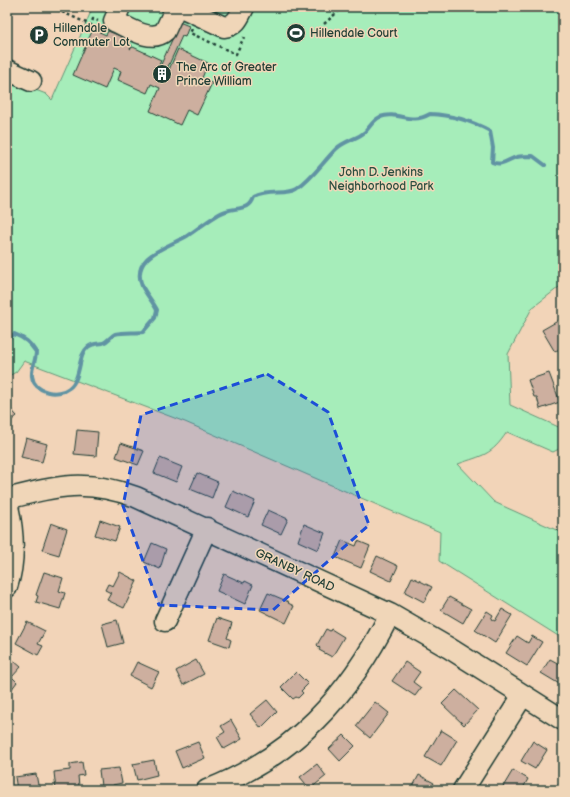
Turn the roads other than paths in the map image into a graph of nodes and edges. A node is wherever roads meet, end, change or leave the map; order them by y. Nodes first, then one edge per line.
1 (120, 7) edge
2 (176, 7) edge
3 (244, 7) edge
4 (187, 15) edge
5 (7, 70) edge
6 (31, 80) dead end
7 (7, 499) edge
8 (7, 502) edge
9 (207, 528) junction
10 (7, 587) edge
11 (390, 614) junction
12 (165, 621) dead end
13 (523, 695) junction
14 (563, 720) edge
15 (207, 790) edge
16 (463, 790) edge

1 - 2 street
3 - 4 street
5 - 6 street
7 - 9 street, GRANBY ROAD
8 - 10 street
9 - 11 street, GRANBY ROAD
9 - 12 street
11 - 13 street, GRANBY ROAD
11 - 15 street
13 - 14 street, GRANBY ROAD
13 - 16 street

